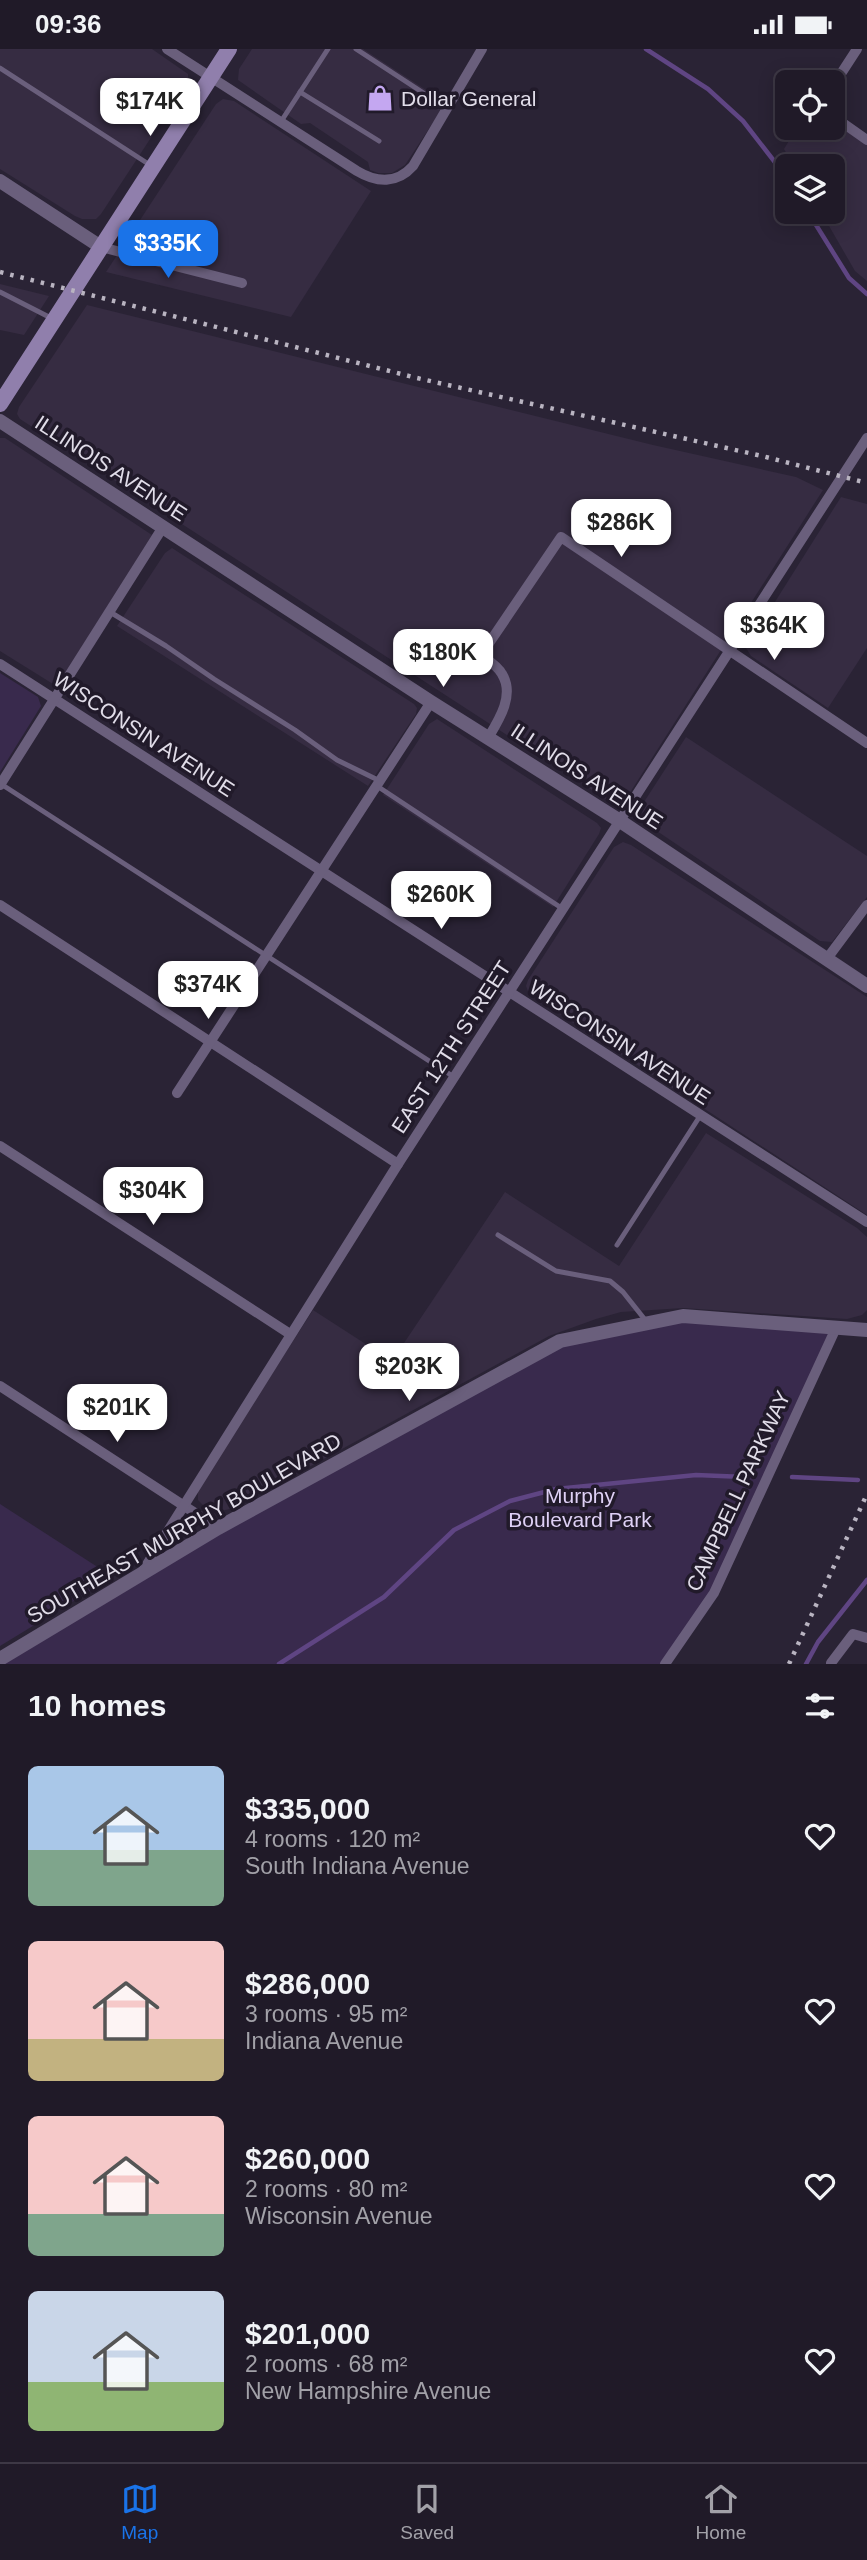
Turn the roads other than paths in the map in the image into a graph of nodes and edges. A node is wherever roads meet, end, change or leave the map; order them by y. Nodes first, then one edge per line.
1 (229, 49) edge
2 (328, 49) edge
3 (356, 49) edge
4 (482, 49) edge
5 (857, 49) edge
6 (173, 51) edge
7 (0, 68) edge
8 (843, 70) edge
9 (211, 77) junction
10 (300, 92) junction
11 (448, 109) junction
12 (282, 120) junction
13 (845, 124) edge
14 (867, 140) edge
15 (379, 142) dead end
16 (153, 167) junction
17 (0, 181) edge
18 (102, 247) junction
19 (242, 283) dead end
20 (0, 292) edge
21 (54, 320) junction
22 (0, 404) edge
23 (0, 421) edge
24 (867, 438) edge
25 (163, 527) junction
26 (110, 613) junction
27 (729, 651) junction
28 (0, 664) edge
29 (55, 699) junction
30 (431, 702) junction
31 (488, 738) junction
32 (867, 743) edge
33 (0, 784) edge
34 (379, 784) junction
35 (620, 821) junction
36 (322, 872) junction
37 (0, 905) edge
38 (867, 905) edge
39 (563, 909) junction
40 (267, 956) junction
41 (826, 960) junction
42 (867, 986) edge
43 (508, 993) junction
44 (211, 1042) junction
45 (454, 1077) junction
46 (177, 1093) dead end
47 (700, 1116) junction
48 (0, 1146) edge
49 (398, 1164) junction
50 (867, 1222) edge
51 (498, 1235) dead end
52 (617, 1245) dead end
53 (648, 1323) junction
54 (836, 1328) junction
55 (867, 1330) edge
56 (290, 1334) junction
57 (0, 1386) edge
58 (183, 1505) junction
59 (218, 1528) junction
60 (141, 1574) junction
61 (867, 1638) edge
62 (0, 1659) edge
63 (831, 1663) edge
64 (665, 1664) edge

1 - 9 main road
2 - 10 lane
3 - 11 lane
4 - 11 street
5 - 8 street
6 - 9 street
7 - 16 lane
9 - 12 street
9 - 16 main road
10 - 12 lane
10 - 15 lane
11 - 12 street
13 - 14 street
16 - 18 main road
17 - 18 street
18 - 19 street
18 - 21 main road
20 - 21 lane
21 - 22 main road
23 - 25 street, ILLINOIS AVENUE
24 - 27 street, EAST 12TH STREET
25 - 26 street
25 - 30 street, ILLINOIS AVENUE
26 - 29 street
26 - 34 lane
27 - 31 street
27 - 32 street
27 - 35 street, EAST 12TH STREET
28 - 29 street, WISCONSIN AVENUE
29 - 33 street
29 - 36 street, WISCONSIN AVENUE
30 - 31 street, ILLINOIS AVENUE
30 - 34 street
31 - 35 street, ILLINOIS AVENUE
33 - 40 lane
34 - 36 street
34 - 39 lane
35 - 39 street, EAST 12TH STREET
35 - 41 street, ILLINOIS AVENUE
36 - 40 street
36 - 43 street, WISCONSIN AVENUE
37 - 44 street
38 - 41 street
39 - 43 street, EAST 12TH STREET
40 - 44 street
40 - 45 lane
41 - 42 street, ILLINOIS AVENUE
43 - 45 street, EAST 12TH STREET
43 - 47 street, WISCONSIN AVENUE
44 - 46 street
44 - 49 street
45 - 49 street, EAST 12TH STREET
47 - 50 street, WISCONSIN AVENUE
47 - 52 lane
48 - 56 street
49 - 56 street, EAST 12TH STREET
51 - 53 lane
53 - 54 street, SOUTHEAST MURPHY BOULEVARD
53 - 59 street, SOUTHEAST MURPHY BOULEVARD
54 - 55 street, SOUTHEAST MURPHY BOULEVARD
54 - 64 street, CAMPBELL PARKWAY
56 - 58 street, EAST 12TH STREET
57 - 58 street
58 - 59 street
58 - 60 street, EAST 12TH STREET
59 - 60 street, SOUTHEAST MURPHY BOULEVARD
60 - 62 street, SOUTHEAST MURPHY BOULEVARD
61 - 63 street

